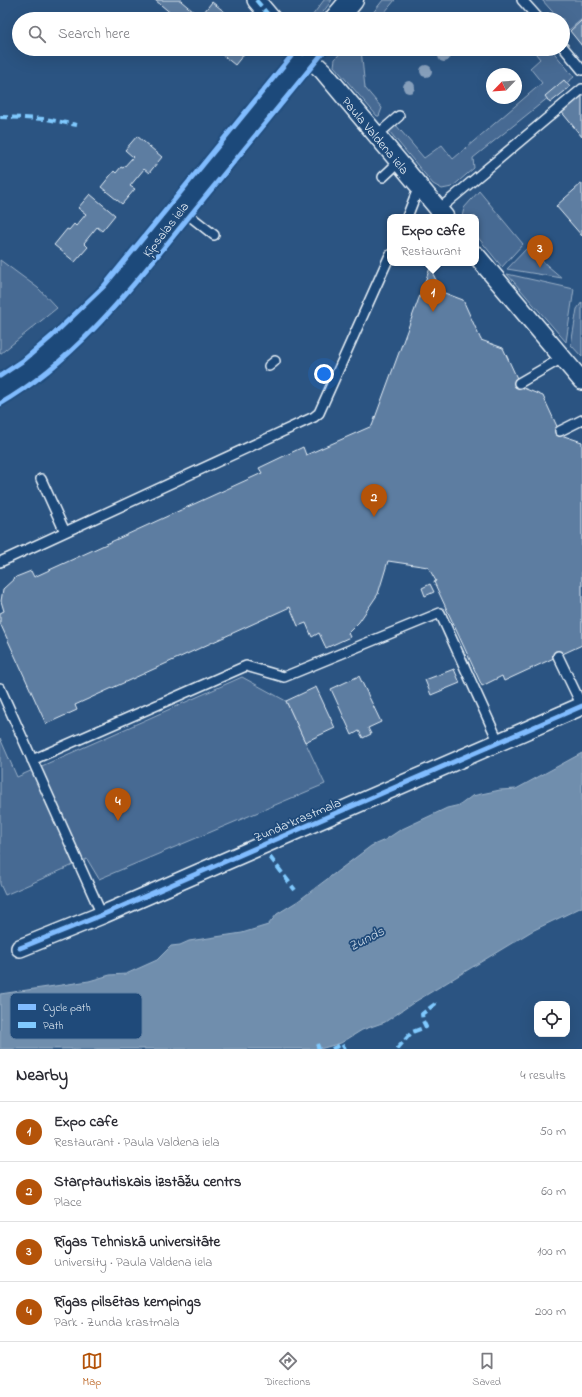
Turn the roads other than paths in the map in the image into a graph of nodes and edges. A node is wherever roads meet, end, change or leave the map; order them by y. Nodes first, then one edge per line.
1 (256, 0) edge
2 (352, 0) edge
3 (525, 1) edge
4 (266, 12) edge
5 (342, 12) edge
6 (534, 12) edge
7 (570, 55) edge
8 (301, 56) edge
9 (310, 56) edge
10 (582, 70) edge
11 (582, 89) edge
12 (399, 116) dead end
13 (376, 136) junction
14 (399, 162) junction
15 (383, 177) dead end
16 (419, 186) junction
17 (181, 209) junction
18 (442, 213) edge
19 (408, 214) edge
20 (214, 235) dead end
21 (479, 259) edge
22 (387, 262) edge
23 (562, 358) junction
24 (582, 381) edge
25 (519, 383) dead end
26 (0, 390) edge
27 (582, 420) edge
28 (560, 431) dead end
29 (41, 479) dead end
30 (65, 532) junction
31 (0, 562) edge
32 (558, 656) dead end
33 (0, 688) edge
34 (582, 706) edge
35 (499, 743) junction
36 (32, 760) junction
37 (102, 915) junction
38 (20, 948) dead end

1 - 4 street
2 - 5 street
3 - 6 lane
7 - 10 lane
8 - 17 street, Ķīpsalas iela
9 - 13 street, Paula Valdena iela
11 - 18 lane
12 - 13 lane
13 - 14 street, Paula Valdena iela
14 - 15 lane
14 - 16 street, Paula Valdena iela
16 - 18 street, Paula Valdena iela
16 - 19 lane
17 - 20 lane
17 - 26 street, Ķīpsalas iela
21 - 23 street
22 - 30 lane
23 - 24 street
23 - 25 lane
27 - 28 lane
29 - 30 lane
30 - 31 lane
32 - 34 lane
33 - 36 lane
34 - 35 street, Zunda krastmala
35 - 36 lane
35 - 37 street, Zunda krastmala
36 - 37 lane
37 - 38 street, Zunda krastmala

